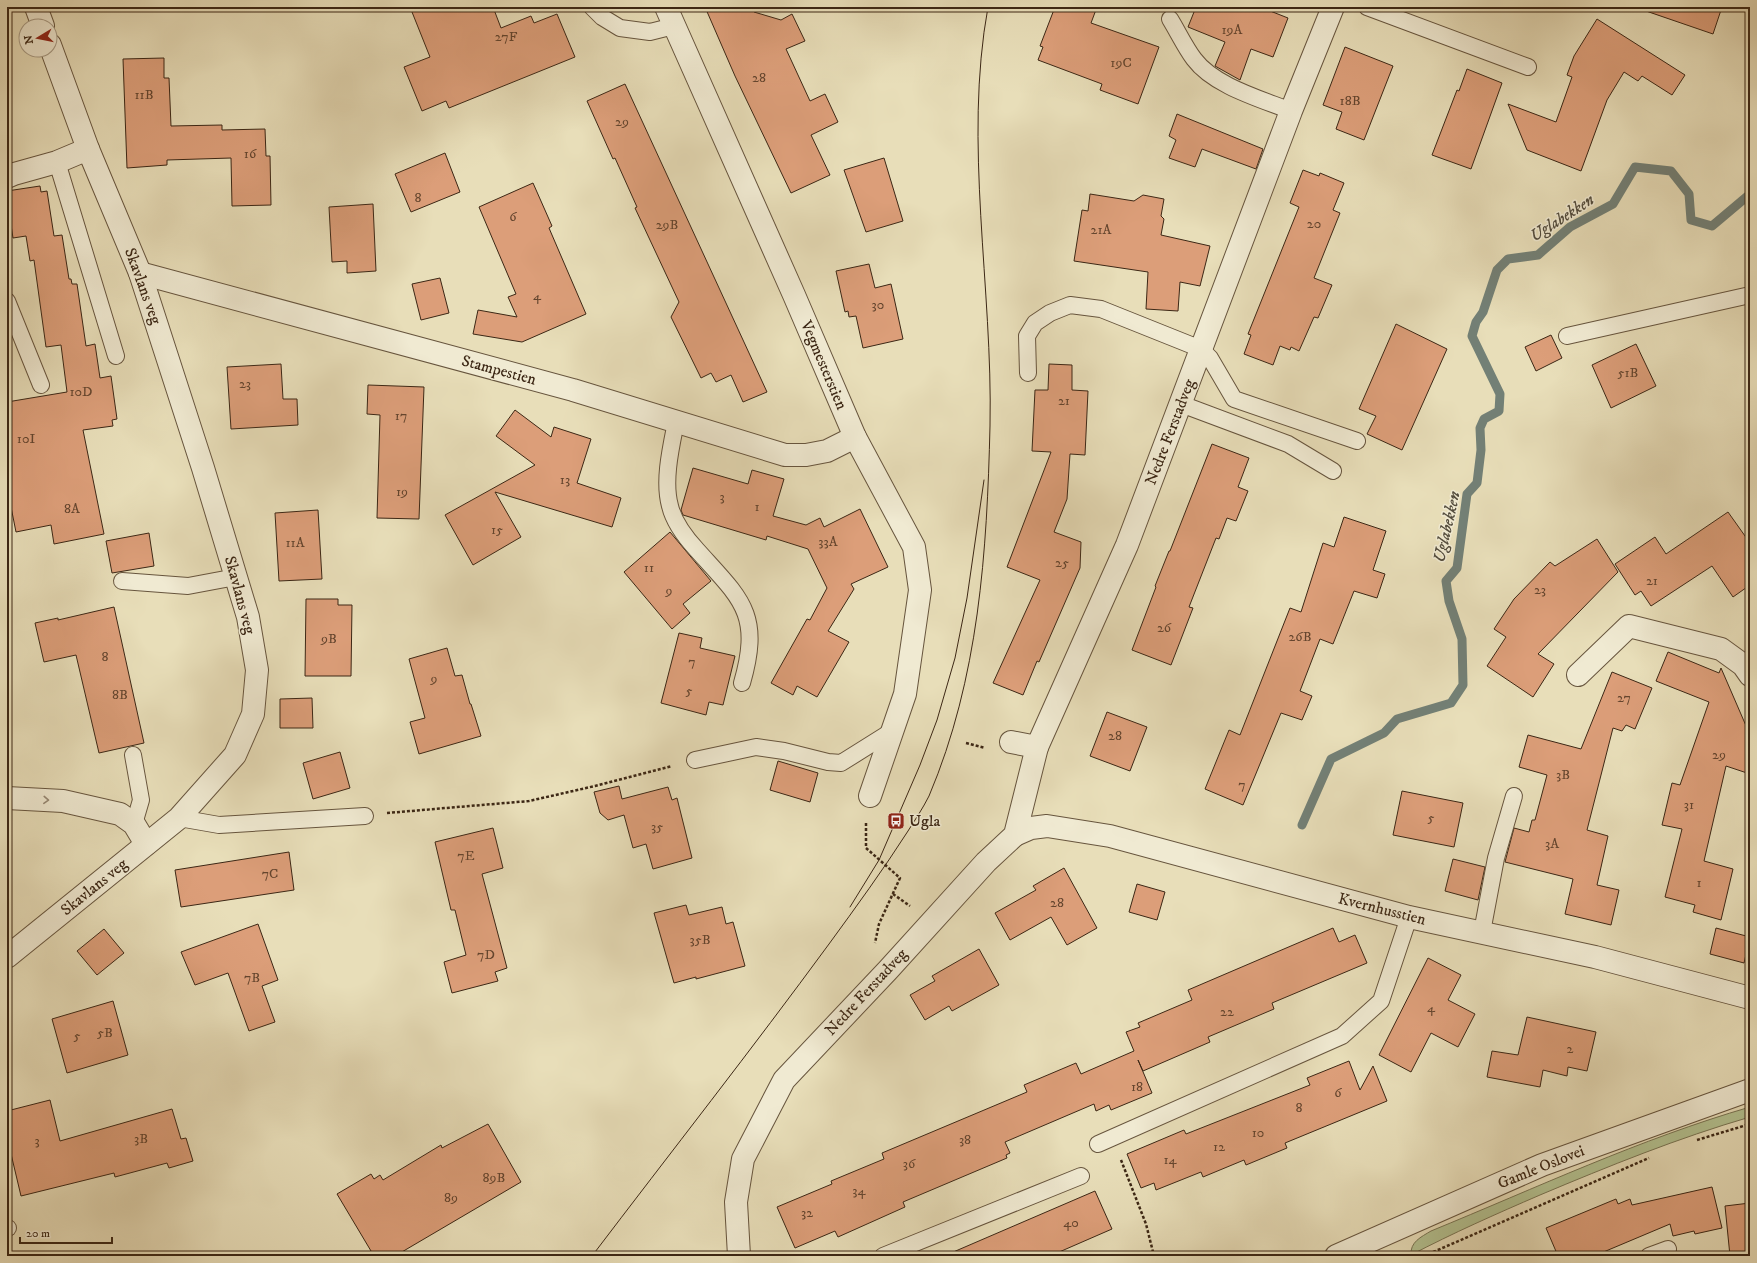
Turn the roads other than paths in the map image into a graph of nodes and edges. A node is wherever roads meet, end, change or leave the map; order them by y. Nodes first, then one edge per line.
1 (36, 7) edge
2 (592, 7) edge
3 (1333, 7) edge
4 (1367, 7) edge
5 (670, 16) edge
6 (40, 18) edge
7 (1170, 19) dead end
8 (55, 58) edge
9 (1528, 67) dead end
10 (1291, 111) junction
11 (88, 149) junction
12 (57, 162) junction
13 (7, 177) edge
14 (140, 273) junction
15 (1750, 295) edge
16 (7, 301) edge
17 (1568, 336) dead end
18 (1201, 349) junction
19 (116, 356) dead end
20 (1028, 373) dead end
21 (41, 385) dead end
22 (1181, 404) junction
23 (676, 422) junction
24 (855, 437) junction
25 (1357, 441) dead end
26 (1333, 471) dead end
27 (236, 577) junction
28 (122, 580) dead end
29 (1578, 675) dead end
30 (1750, 675) edge
31 (742, 683) dead end
32 (892, 731) junction
33 (1011, 742) dead end
34 (1038, 747) junction
35 (133, 756) dead end
36 (695, 760) road end
37 (870, 796) road end
38 (1514, 796) dead end
39 (7, 798) edge
40 (365, 816) road end
41 (179, 818) junction
42 (134, 824) junction
43 (1015, 835) junction
44 (146, 844) junction
45 (1408, 917) junction
46 (1482, 932) junction
47 (7, 957) edge
48 (1750, 998) edge
49 (1750, 1090) edge
50 (1105, 1141) road end
51 (1081, 1176) dead end
52 (1668, 1249) dead end
53 (1365, 1251) edge
54 (739, 1256) edge
55 (883, 1256) edge
56 (1336, 1256) edge
57 (1649, 1256) edge

1 - 6 street
2 - 5 lane
3 - 10 street, Nedre Ferstadveg
4 - 9 lane
5 - 24 street, Vegmesterstien
7 - 10 lane
8 - 11 street, Skavlans veg
10 - 18 street, Nedre Ferstadveg
11 - 12 street
11 - 14 street, Skavlans veg
12 - 13 street
12 - 19 lane
14 - 23 street, Stampestien
14 - 27 street, Skavlans veg
15 - 17 lane
16 - 21 lane
18 - 20 lane
18 - 22 street, Nedre Ferstadveg
18 - 25 lane
22 - 26 lane
22 - 34 street, Nedre Ferstadveg
23 - 24 street, Stampestien
23 - 31 lane
24 - 32 street, Vegmesterstien
27 - 28 lane
27 - 41 street, Skavlans veg
29 - 30 street
32 - 36 lane
32 - 37 street, Vegmesterstien
33 - 34 street
34 - 43 street, Nedre Ferstadveg
35 - 42 lane
38 - 46 lane
39 -> 42 street
40 - 41 lane
41 - 44 street, Skavlans veg
42 - 44 street
43 - 45 street, Kvernhusstien
43 - 54 street, Nedre Ferstadveg
44 - 47 street, Skavlans veg
45 - 46 street, Kvernhusstien
45 - 50 lane
46 - 48 street, Kvernhusstien
49 - 53 street, Gamle Oslovei
51 - 55 lane
52 - 57 lane
53 - 56 street, Gamle Oslovei

